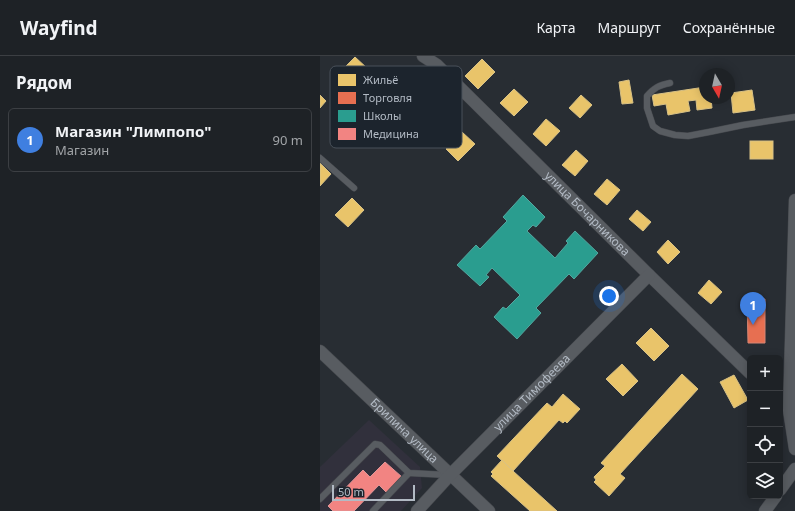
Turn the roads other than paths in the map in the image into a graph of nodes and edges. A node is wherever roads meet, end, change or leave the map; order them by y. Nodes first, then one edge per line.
1 (423, 56) edge
2 (437, 66) edge
3 (670, 83) dead end
4 (462, 91) edge
5 (795, 117) edge
6 (320, 158) edge
7 (354, 188) dead end
8 (795, 200) edge
9 (649, 275) junction
10 (320, 351) edge
11 (747, 370) edge
12 (783, 405) edge
13 (789, 410) junction
14 (795, 449) edge
15 (795, 469) edge
16 (409, 473) junction
17 (450, 475) junction
18 (783, 486) edge
19 (320, 499) edge
20 (774, 499) edge
21 (373, 511) edge
22 (417, 511) edge
23 (489, 511) edge
24 (765, 511) edge

1 - 2 street, улица Бочарникова
3 - 5 lane
4 - 9 street, улица Бочарникова
6 - 7 lane
8 - 13 street
9 - 11 street, улица Бочарникова
9 - 17 street, улица Тимофеева
10 - 17 street, Брилина улица
12 - 13 street
13 - 14 street
15 - 18 street
16 - 17 lane
16 - 19 lane
16 - 21 lane
17 - 22 street, улица Тимофеева
17 - 23 street, Брилина улица
20 - 24 street

